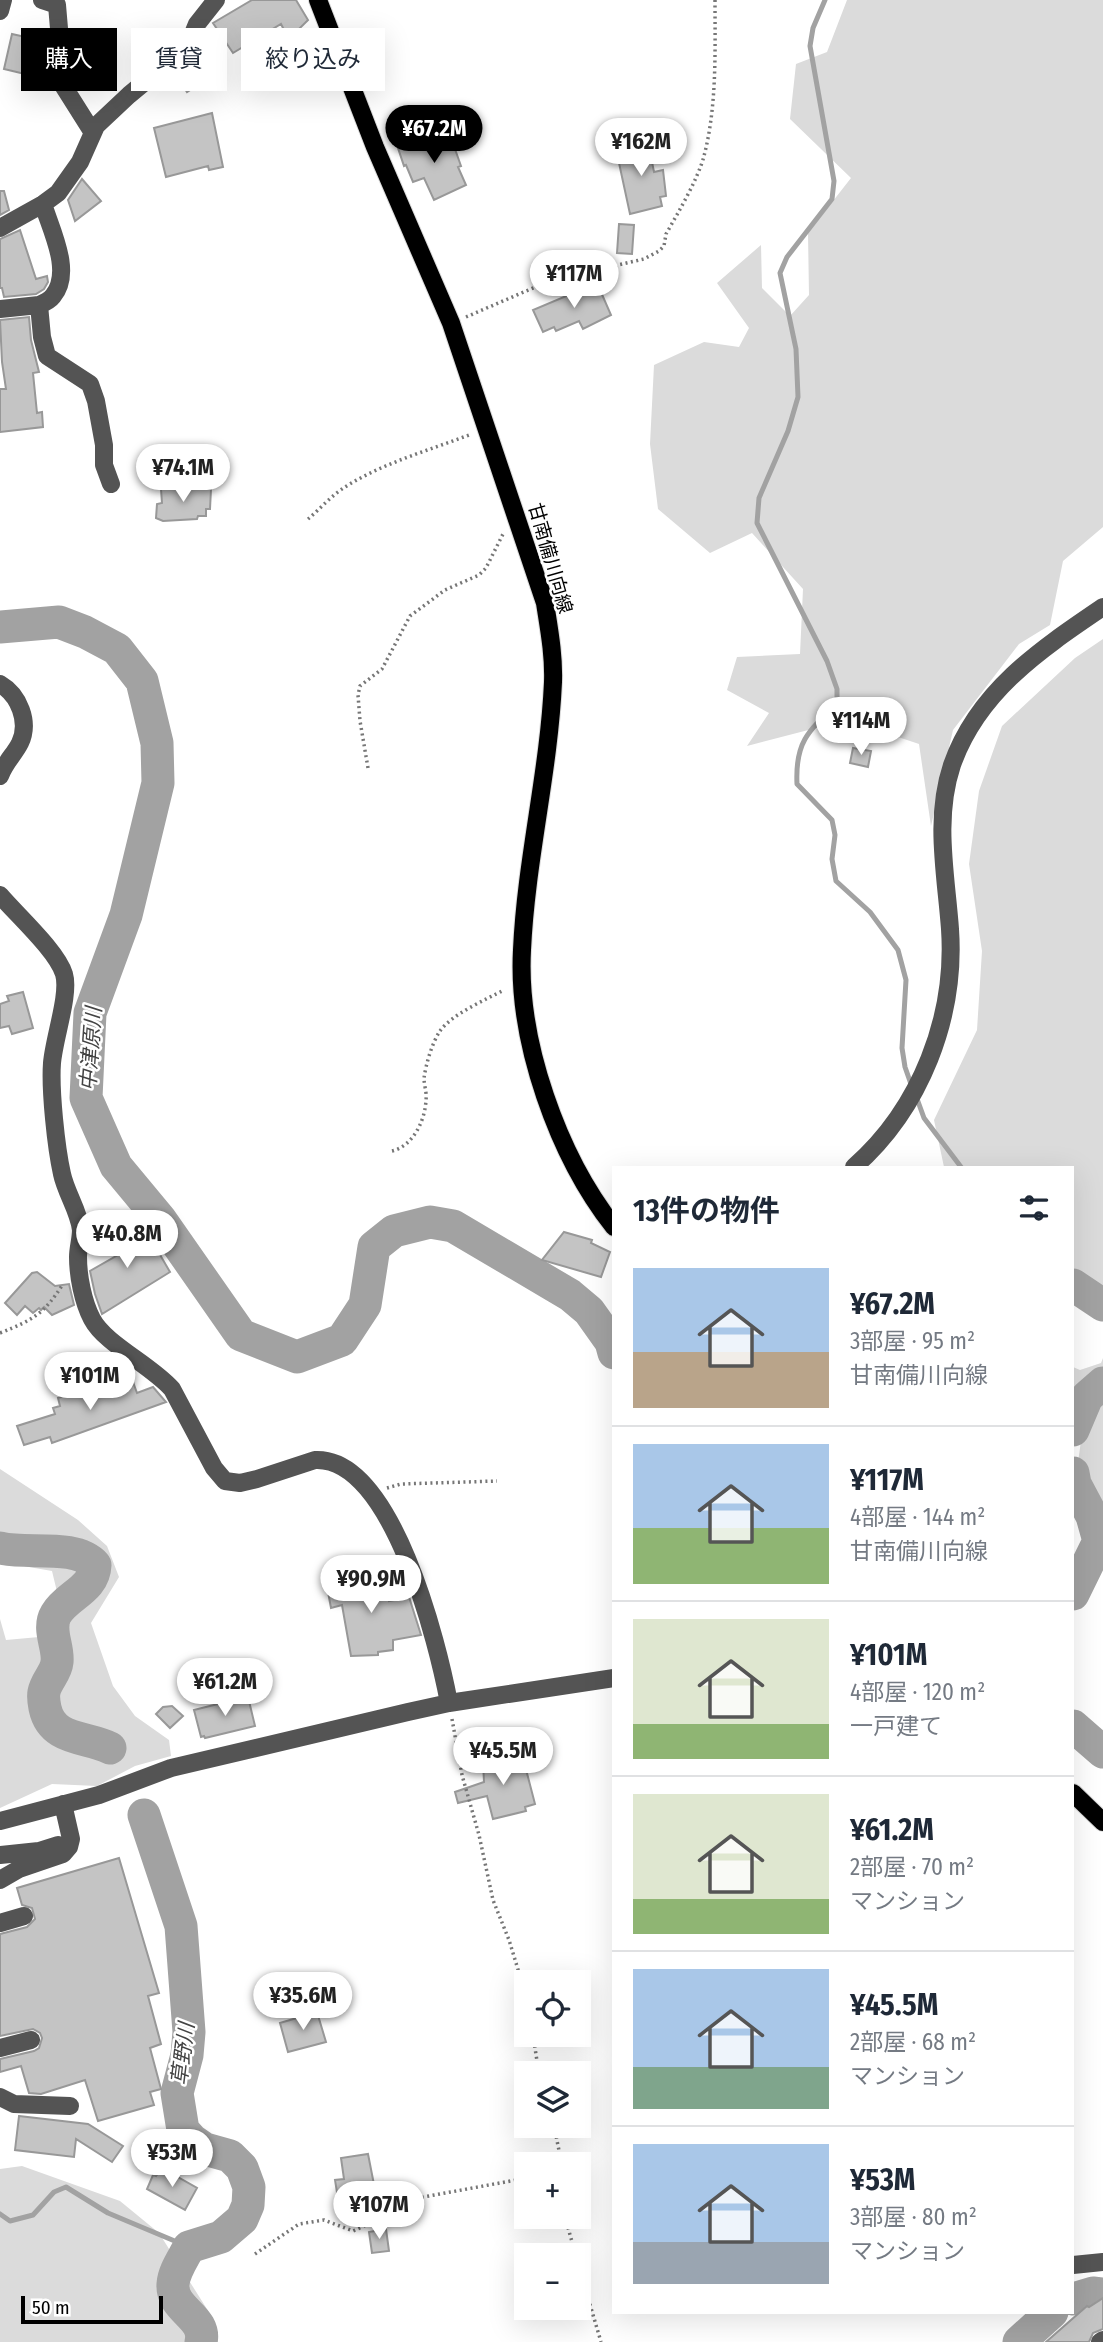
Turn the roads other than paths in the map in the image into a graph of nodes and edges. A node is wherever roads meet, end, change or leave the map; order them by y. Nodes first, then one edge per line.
1 (3, 0) edge
2 (43, 0) edge
3 (216, 0) edge
4 (318, 0) edge
5 (0, 11) edge
6 (93, 133) junction
7 (43, 204) junction
8 (0, 228) edge
9 (39, 305) junction
10 (0, 309) edge
11 (111, 485) dead end
12 (1103, 607) edge
13 (0, 684) edge
14 (0, 776) edge
15 (0, 895) edge
16 (856, 1166) edge
17 (612, 1224) edge
18 (612, 1678) edge
19 (449, 1703) junction
20 (1074, 1794) edge
21 (63, 1804) junction
22 (0, 1821) edge
23 (1103, 1822) edge
24 (70, 1832) junction
25 (0, 1855) edge
26 (0, 1880) edge
27 (24, 1916) dead end
28 (0, 1923) edge
29 (31, 2040) dead end
30 (0, 2048) edge
31 (0, 2097) edge
32 (70, 2106) dead end
33 (1103, 2262) edge
34 (1074, 2265) edge

1 - 5 street
2 - 6 street
3 - 6 street
4 - 17 main road, 甘南備川向線
6 - 7 street
7 - 8 street
7 - 9 street
9 - 10 street
9 - 11 street
12 - 16 street
13 - 14 street
15 - 19 street
18 - 19 street
19 - 21 street
20 - 23 main road
21 - 22 street
21 - 24 street
24 - 25 street
24 - 26 street
27 - 28 street
29 - 30 street
31 - 32 street
33 - 34 street

